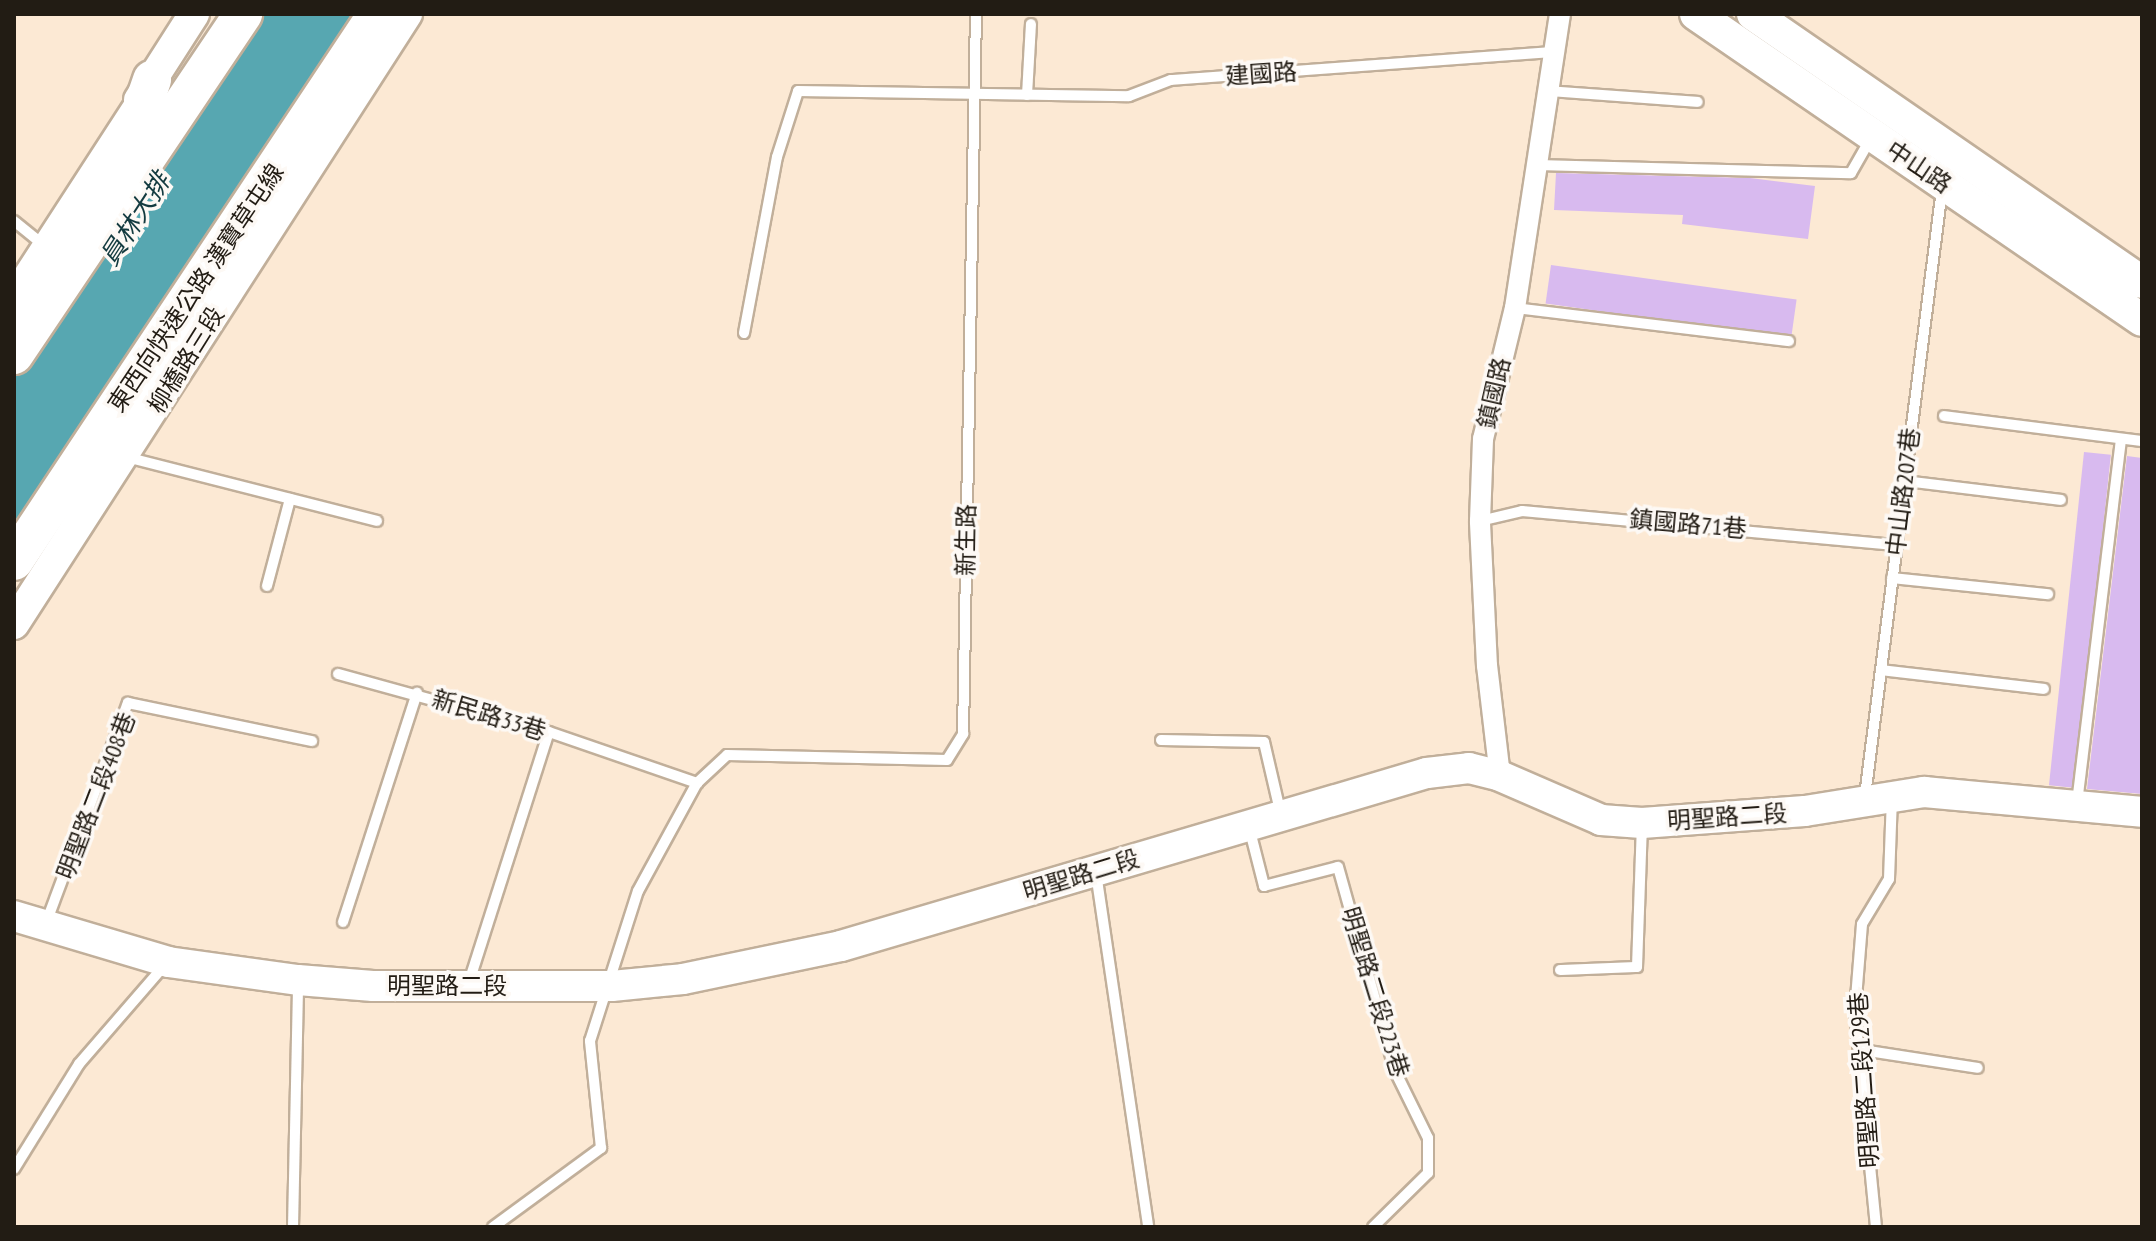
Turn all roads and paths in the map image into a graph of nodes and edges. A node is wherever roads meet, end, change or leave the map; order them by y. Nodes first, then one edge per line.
1 (194, 14) edge
2 (243, 14) edge
3 (377, 14) edge
4 (407, 14) edge
5 (976, 14) edge
6 (1560, 14) edge
7 (1753, 14) edge
8 (1704, 16) edge
9 (1031, 24) dead end
10 (1554, 52) junction
11 (152, 80) junction
12 (1548, 91) junction
13 (971, 95) junction
14 (1027, 95) junction
15 (1698, 102) dead end
16 (332, 124) junction
17 (1872, 136) junction
18 (1537, 165) junction
19 (1943, 183) junction
20 (14, 221) edge
21 (42, 244) junction
22 (2142, 282) edge
23 (14, 285) edge
24 (14, 306) edge
25 (1515, 308) junction
26 (2142, 320) edge
27 (744, 333) dead end
28 (1789, 341) dead end
29 (14, 355) edge
30 (1944, 416) dead end
31 (2121, 440) junction
32 (2142, 441) edge
33 (126, 457) junction
34 (1905, 481) junction
35 (290, 499) junction
36 (2061, 500) dead end
37 (377, 521) dead end
38 (1480, 521) junction
39 (1897, 545) junction
40 (14, 561) edge
41 (1892, 578) junction
42 (267, 586) dead end
43 (14, 590) edge
44 (2048, 594) dead end
45 (14, 624) edge
46 (1881, 670) junction
47 (338, 674) dead end
48 (2044, 689) dead end
49 (417, 693) junction
50 (549, 732) junction
51 (1161, 740) dead end
52 (312, 741) dead end
53 (1500, 776) junction
54 (697, 783) junction
55 (1878, 799) junction
56 (2076, 807) junction
57 (2142, 812) edge
58 (1281, 816) junction
59 (1642, 823) junction
60 (1249, 825) junction
61 (1096, 870) junction
62 (14, 916) edge
63 (343, 922) dead end
64 (46, 925) junction
65 (168, 962) junction
66 (1560, 970) dead end
67 (298, 980) junction
68 (468, 986) junction
69 (612, 986) junction
70 (1862, 1050) junction
71 (1978, 1068) dead end
72 (14, 1169) edge
73 (1387, 1223) edge
74 (293, 1227) edge
75 (493, 1227) edge
76 (1148, 1227) edge
77 (1373, 1227) edge
78 (1876, 1227) edge

1 - 11 street
2 - 29 highway
3 - 40 highway, 東西向快速公路 漢寶草屯線
4 - 16 street, 柳橋路三段
5 - 13 lane
6 - 10 street, 鎮國路
7 - 22 main road, 中山路
8 - 17 main road, 中山路
9 - 14 lane
10 - 12 street, 鎮國路
10 - 14 lane, 建國路
11 - 21 street
11 - 24 highway
12 - 15 lane
12 - 18 street, 鎮國路
13 - 14 lane, 建國路
13 - 27 lane, 建國路
13 - 54 lane, 新生路
16 - 33 street, 柳橋路三段
16 - 43 highway
17 - 18 lane
17 - 19 main road, 中山路
18 - 25 street, 鎮國路
19 - 26 main road, 中山路
19 - 34 lane, 中山路207巷
20 - 21 lane
21 - 23 street
25 - 28 lane
25 - 38 street, 鎮國路
30 - 31 lane
31 - 32 lane
31 - 56 lane
33 - 35 lane
33 - 45 street, 柳橋路三段
34 - 36 lane
34 - 39 lane, 中山路207巷
35 - 37 lane
35 - 42 lane
38 - 39 lane, 鎮國路71巷
38 - 53 street, 鎮國路
39 - 41 lane, 中山路207巷
41 - 44 lane
41 - 46 lane, 中山路207巷
46 - 48 lane
46 - 55 lane, 中山路207巷
47 - 49 lane
49 - 50 lane, 新民路33巷
49 - 63 lane, 新民路33巷
50 - 54 lane, 新民路33巷
50 - 68 lane
51 - 58 lane
52 - 64 lane, 明聖路二段408巷
53 - 58 street, 明聖路二段
53 - 59 street, 明聖路二段
54 - 69 lane
55 - 56 street, 明聖路二段
55 - 59 street, 明聖路二段
55 - 70 lane, 明聖路二段129巷
56 - 57 street, 明聖路二段
58 - 60 street, 明聖路二段
59 - 66 lane
60 - 61 street, 明聖路二段
60 - 73 lane, 明聖路二段223巷
61 - 69 street, 明聖路二段
61 - 76 lane
62 - 64 street, 明聖路二段
64 - 65 street, 明聖路二段
65 - 67 street, 明聖路二段
65 - 72 lane
67 - 68 street, 明聖路二段
67 - 74 lane
68 - 69 street, 明聖路二段
69 - 75 lane
70 - 71 lane
70 - 78 lane, 明聖路二段129巷
73 - 77 lane, 明聖路二段223巷

